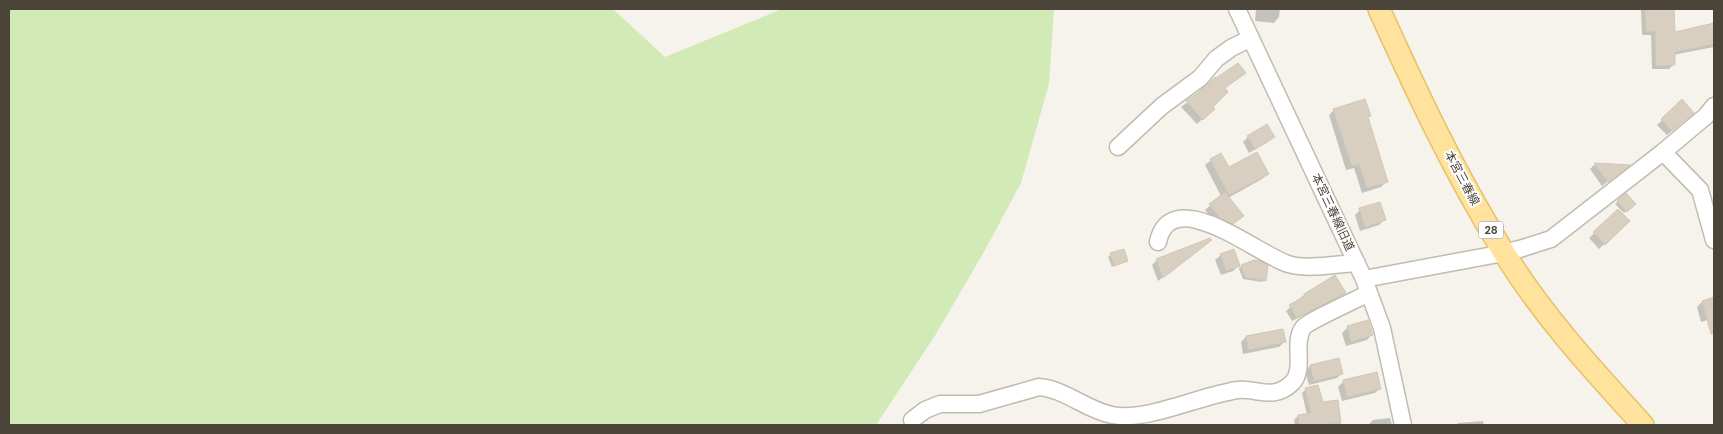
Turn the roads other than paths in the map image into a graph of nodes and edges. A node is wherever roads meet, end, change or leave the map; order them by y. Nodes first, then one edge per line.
1 (1237, 9) edge
2 (1379, 9) edge
3 (1252, 38) junction
4 (1714, 106) edge
5 (1118, 147) dead end
6 (1663, 152) junction
7 (1714, 240) edge
8 (1158, 242) dead end
9 (1504, 253) junction
10 (1357, 263) junction
11 (1367, 286) junction
12 (912, 420) dead end
13 (1403, 425) edge
14 (1643, 425) edge

1 - 3 street, 本宮三春線旧道
2 - 9 main road, 本宮三春線 / 28
3 - 5 street
3 - 10 street, 本宮三春線旧道
4 - 6 street
6 - 7 street
6 - 9 street
8 - 10 street
9 - 11 street
9 - 14 main road, 本宮三春線 / 28
10 - 11 street, 本宮三春線旧道
11 - 12 street
11 - 13 street, 本宮三春線旧道

